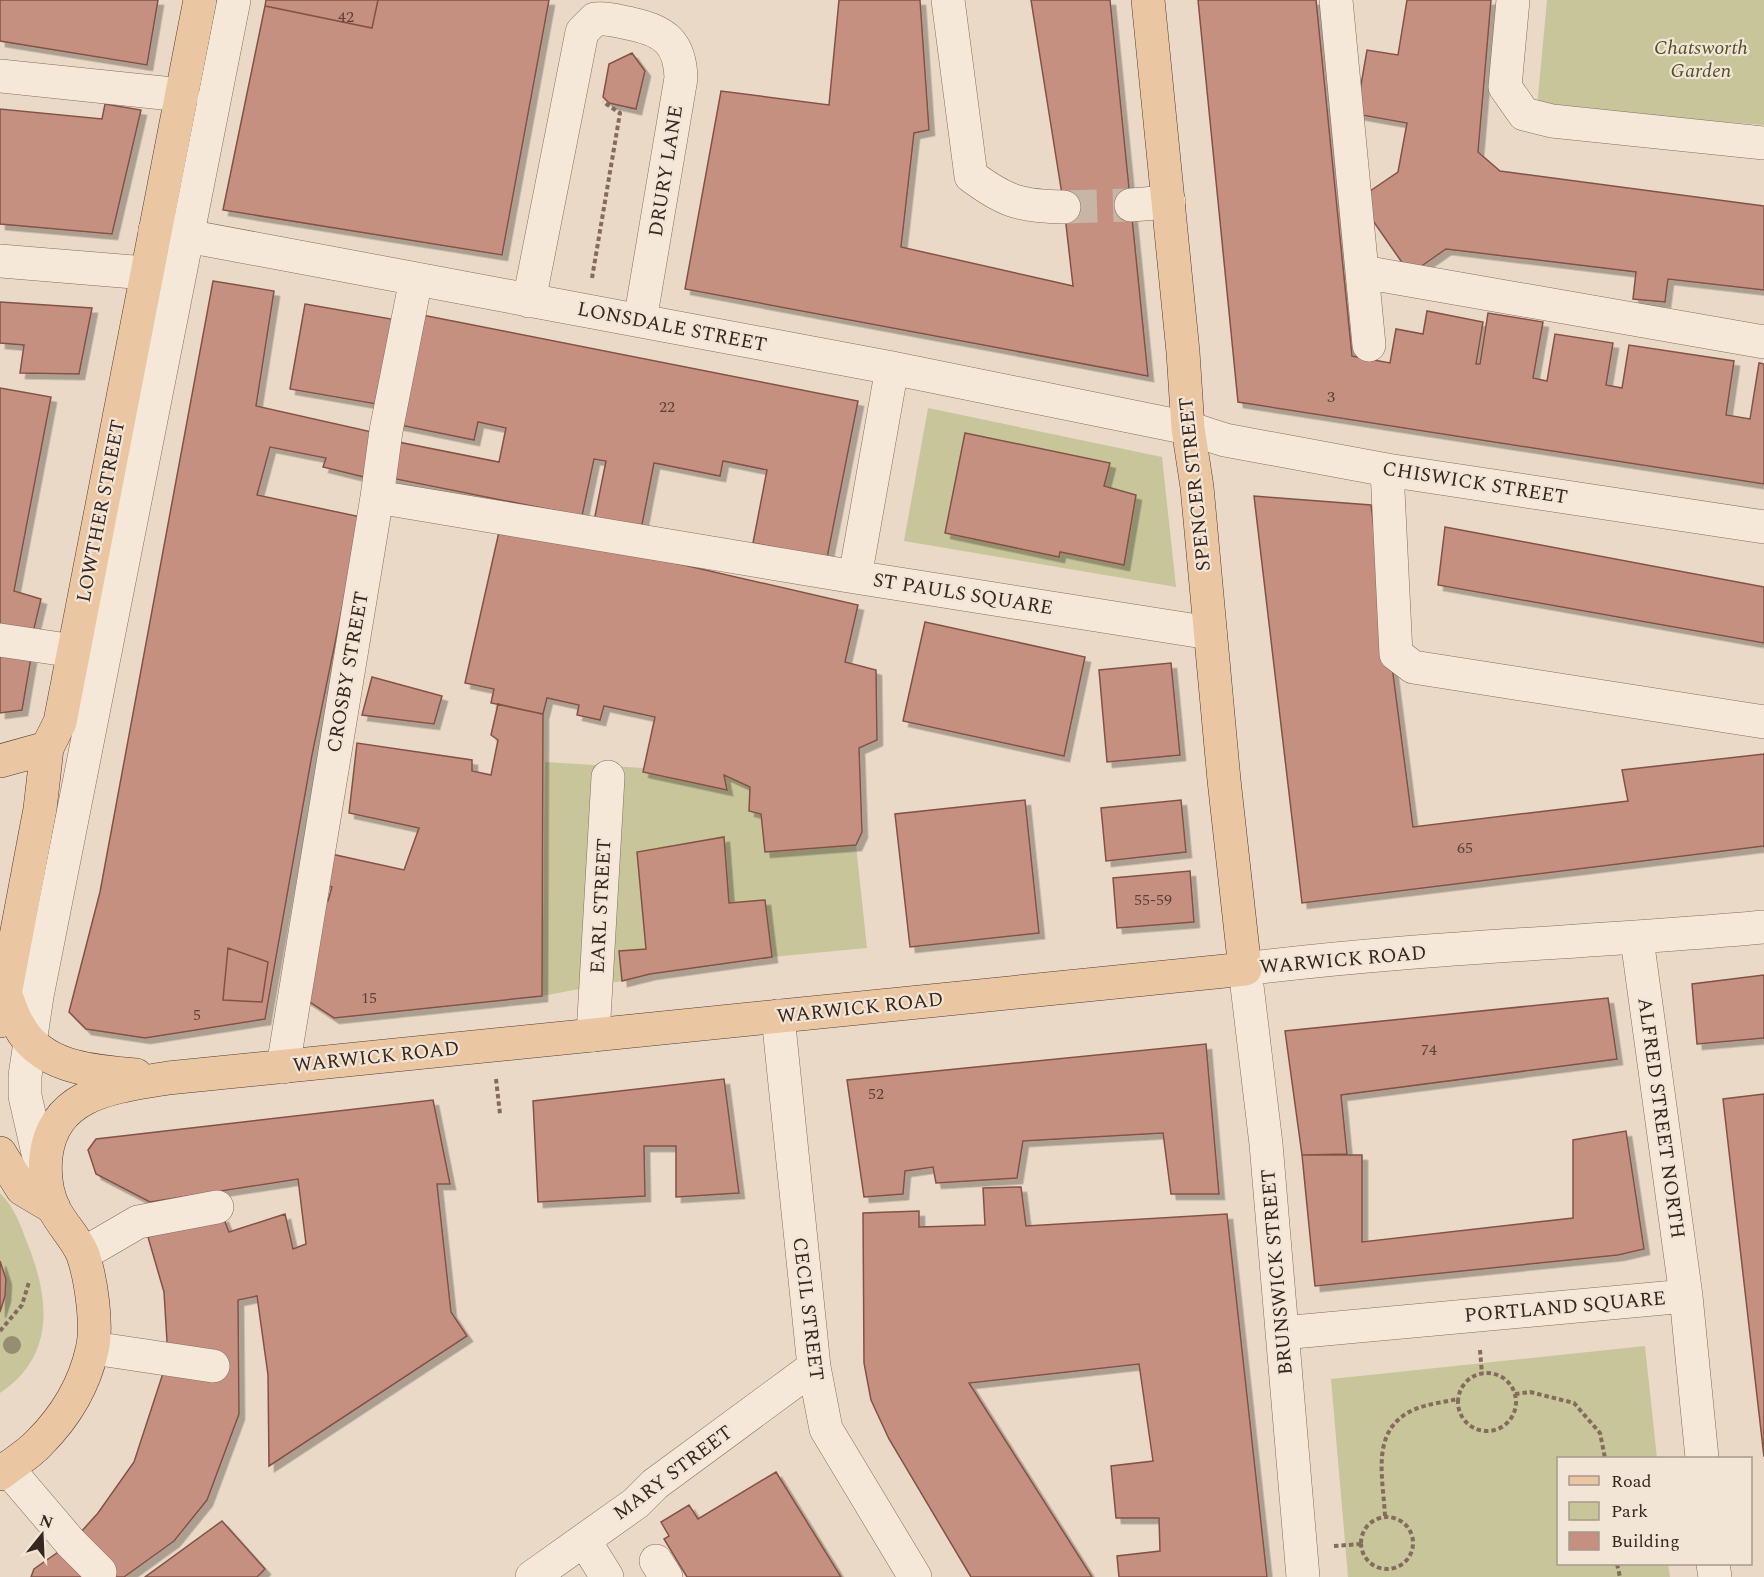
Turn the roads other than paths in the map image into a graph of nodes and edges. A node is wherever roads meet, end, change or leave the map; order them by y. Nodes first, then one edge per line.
1 (200, 0) edge
2 (234, 0) edge
3 (948, 0) edge
4 (1148, 0) edge
5 (1336, 0) edge
6 (1513, 0) edge
7 (0, 76) edge
8 (182, 95) junction
9 (1764, 143) edge
10 (1169, 202) junction
11 (1131, 205) tunnel mouth
12 (1064, 207) tunnel mouth
13 (155, 230) junction
14 (190, 236) junction
15 (0, 261) edge
16 (1363, 272) junction
17 (146, 273) junction
18 (416, 279) junction
19 (529, 301) junction
20 (640, 321) junction
21 (1764, 342) edge
22 (1369, 345) dead end
23 (892, 368) junction
24 (1188, 428) junction
25 (1387, 470) junction
26 (377, 497) junction
27 (1764, 527) edge
28 (855, 577) junction
29 (1210, 633) junction
30 (0, 640) edge
31 (74, 651) junction
32 (1764, 722) edge
33 (47, 748) junction
34 (0, 760) edge
35 (608, 777) dead end
36 (1764, 927) edge
37 (1637, 939) junction
38 (1245, 969) junction
39 (3, 1008) edge
40 (778, 1016) junction
41 (593, 1035) junction
42 (30, 1041) junction
43 (283, 1067) junction
44 (168, 1078) junction
45 (0, 1154) edge
46 (44, 1175) junction
47 (217, 1207) dead end
48 (54, 1208) junction
49 (83, 1254) junction
50 (1686, 1296) junction
51 (1282, 1333) junction
52 (93, 1348) junction
53 (213, 1365) dead end
54 (814, 1368) junction
55 (1702, 1457) edge
56 (4, 1471) edge
57 (584, 1540) junction
58 (100, 1572) dead end
59 (531, 1577) edge
60 (607, 1577) edge
61 (915, 1577) edge
62 (1303, 1577) edge

1 - 8 main road, LOWTHER STREET
2 - 14 street
3 - 12 street
4 - 10 main road, SPENCER STREET
5 - 16 street
6 - 9 street
7 - 8 street
8 - 13 main road, LOWTHER STREET
10 - 11 street
10 - 24 main road, SPENCER STREET
13 - 14 street, LONSDALE STREET
13 - 17 main road, LOWTHER STREET
14 - 18 street, LONSDALE STREET
14 - 42 street
15 - 17 street
16 - 21 street
16 - 22 street
17 - 31 main road, LOWTHER STREET
18 - 19 street, LONSDALE STREET
18 - 26 street, CROSBY STREET
19 - 20 street, LONSDALE STREET
19 - 20 street, DRURY LANE
20 - 23 street, LONSDALE STREET
23 - 24 street, LONSDALE STREET
23 - 28 street, ST PAULS SQUARE
24 - 25 street, CHISWICK STREET
24 - 29 main road, SPENCER STREET
25 - 27 street, CHISWICK STREET
25 - 32 street
26 - 28 street
26 - 43 street, CROSBY STREET
28 - 29 street, ST PAULS SQUARE
29 - 38 main road, SPENCER STREET
30 - 31 street
31 - 33 main road, LOWTHER STREET
33 - 34 main road
33 - 39 main road, LOWTHER STREET
35 - 41 street, EARL STREET
36 - 37 street, WARWICK ROAD
37 - 38 street, WARWICK ROAD
37 - 50 street, ALFRED STREET NORTH
38 - 40 main road, WARWICK ROAD
38 - 51 street, BRUNSWICK STREET
39 - 42 main road
40 - 41 main road, WARWICK ROAD
40 - 54 street, CECIL STREET
41 - 43 main road, WARWICK ROAD
42 - 44 main road
42 - 46 street
43 - 44 main road, WARWICK ROAD
44 - 46 main road, WARWICK ROAD
45 - 48 main road
46 - 48 main road, WARWICK ROAD
47 - 49 street
48 - 49 main road
49 - 52 main road
50 - 51 street, PORTLAND SQUARE
50 - 55 street, PORTLAND SQUARE
51 - 62 street, BRUNSWICK STREET
52 - 53 street
52 - 56 main road
54 - 57 street, MARY STREET
54 - 61 street, CECIL STREET
56 - 58 street
57 - 59 street, MARY STREET
57 - 60 street

